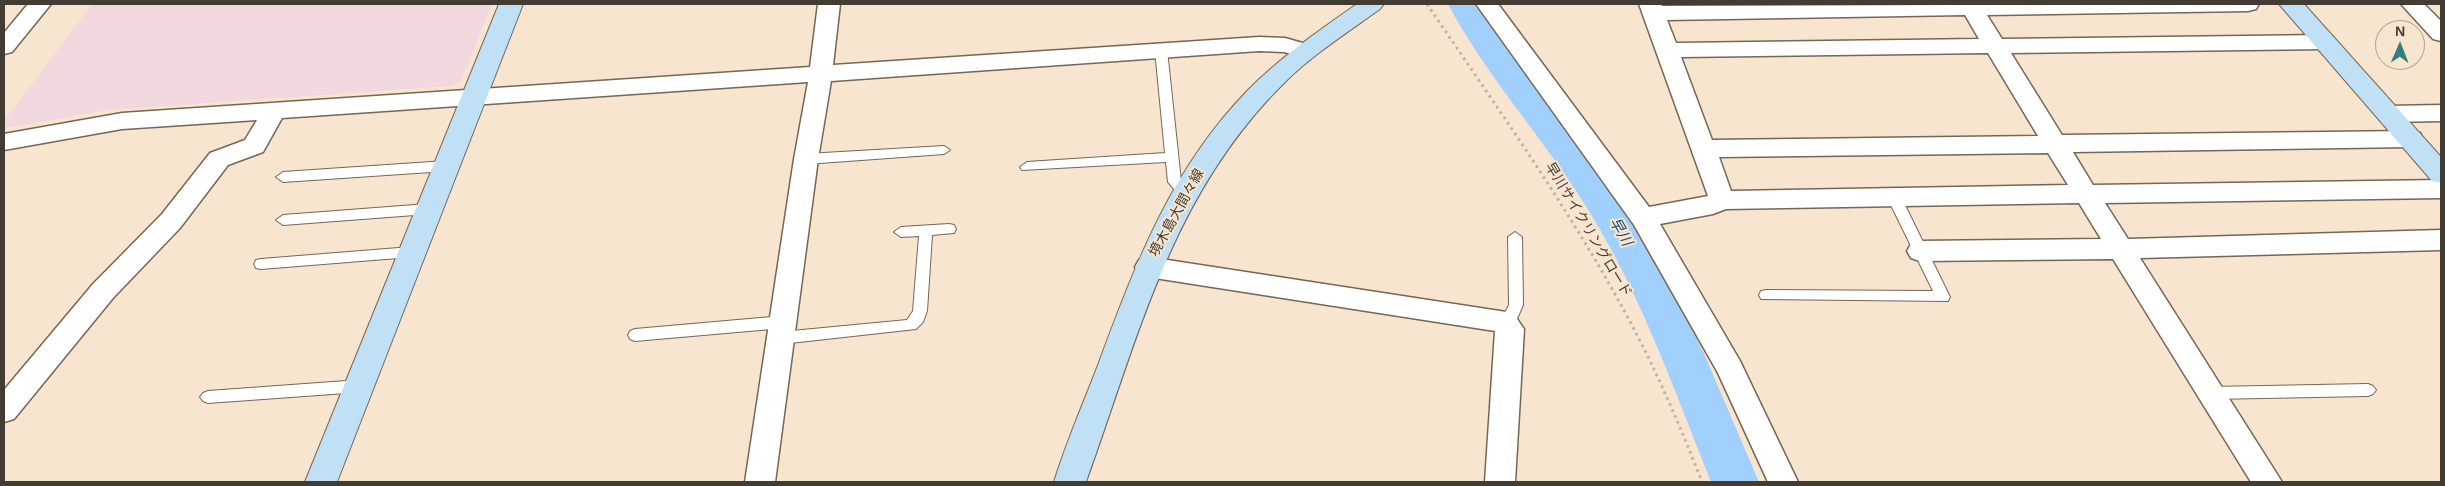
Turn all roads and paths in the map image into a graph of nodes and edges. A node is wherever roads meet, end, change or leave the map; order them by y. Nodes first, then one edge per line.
1 (40, 4) edge
2 (511, 4) edge
3 (830, 4) edge
4 (1372, 4) edge
5 (1427, 4) edge
6 (1487, 4) edge
7 (2248, 4) edge
8 (2291, 4) edge
9 (2412, 4) edge
10 (2128, 5) edge
11 (1970, 6) edge
12 (1652, 8) edge
13 (2441, 34) edge
14 (2325, 42) junction
15 (1994, 46) junction
16 (4, 47) edge
17 (1161, 50) junction
18 (1666, 50) junction
19 (1305, 51) junction
20 (821, 73) junction
21 (473, 97) junction
22 (274, 111) junction
23 (2441, 113) edge
24 (2388, 114) junction
25 (2411, 140) junction
26 (4, 142) edge
27 (2054, 144) junction
28 (1703, 149) junction
29 (944, 150) dead end
30 (1172, 157) junction
31 (806, 160) junction
32 (446, 166) junction
33 (1027, 167) dead end
34 (2441, 174) edge
35 (283, 177) dead end
36 (2441, 189) edge
37 (1185, 193) junction
38 (2086, 194) junction
39 (1894, 197) junction
40 (1722, 200) junction
41 (428, 209) junction
42 (1643, 218) junction
43 (284, 220) dead end
44 (949, 229) dead end
45 (926, 230) junction
46 (901, 232) dead end
47 (1515, 237) dead end
48 (2441, 240) edge
49 (2120, 249) junction
50 (411, 252) junction
51 (1920, 252) junction
52 (261, 264) dead end
53 (1148, 267) junction
54 (1766, 295) dead end
55 (1503, 321) junction
56 (782, 330) junction
57 (635, 335) dead end
58 (360, 386) junction
59 (2368, 390) dead end
60 (2211, 393) junction
61 (208, 397) dead end
62 (4, 410) edge
63 (321, 482) edge
64 (760, 482) edge
65 (1070, 482) edge
66 (1500, 482) edge
67 (1702, 482) edge
68 (1783, 482) edge
69 (2266, 482) edge

1 - 16 street
2 - 21 street
3 - 20 street
4 - 19 street, 境木島大間々線
5 - 67 path, 早川サイクリングロード
6 - 42 street
7 - 10 street
8 - 14 street
9 - 13 street
10 - 11 street
11 - 12 street
11 - 15 street
12 - 18 street
14 - 15 street
14 - 24 street
15 - 18 street
15 - 27 street
17 - 19 street
17 - 20 street
17 - 30 lane
18 - 28 street
19 - 37 street, 境木島大間々線
20 - 21 street
20 - 31 street
21 - 22 street
21 - 32 street
22 - 26 street
22 - 62 street
23 - 24 street
24 - 25 street
25 - 27 street
25 - 34 street
27 - 28 street
27 - 38 street
28 - 40 street
29 - 31 lane
30 - 33 lane
30 - 37 lane
31 - 56 street
32 - 35 lane
32 - 41 street
36 - 38 street
37 - 53 street, 境木島大間々線
38 - 39 street
38 - 49 street
39 - 40 street
39 - 51 lane
40 - 42 street
41 - 43 lane
41 - 50 street
42 - 68 street
44 - 45 lane
45 - 46 lane
45 - 56 lane
47 - 55 lane
48 - 49 street
49 - 51 street
49 - 60 street
50 - 52 lane
50 - 58 street
51 - 54 lane
53 - 55 street
53 - 65 street, 境木島大間々線
55 - 66 street
56 - 57 lane
56 - 64 street
58 - 61 lane
58 - 63 street
59 - 60 lane
60 - 69 street

